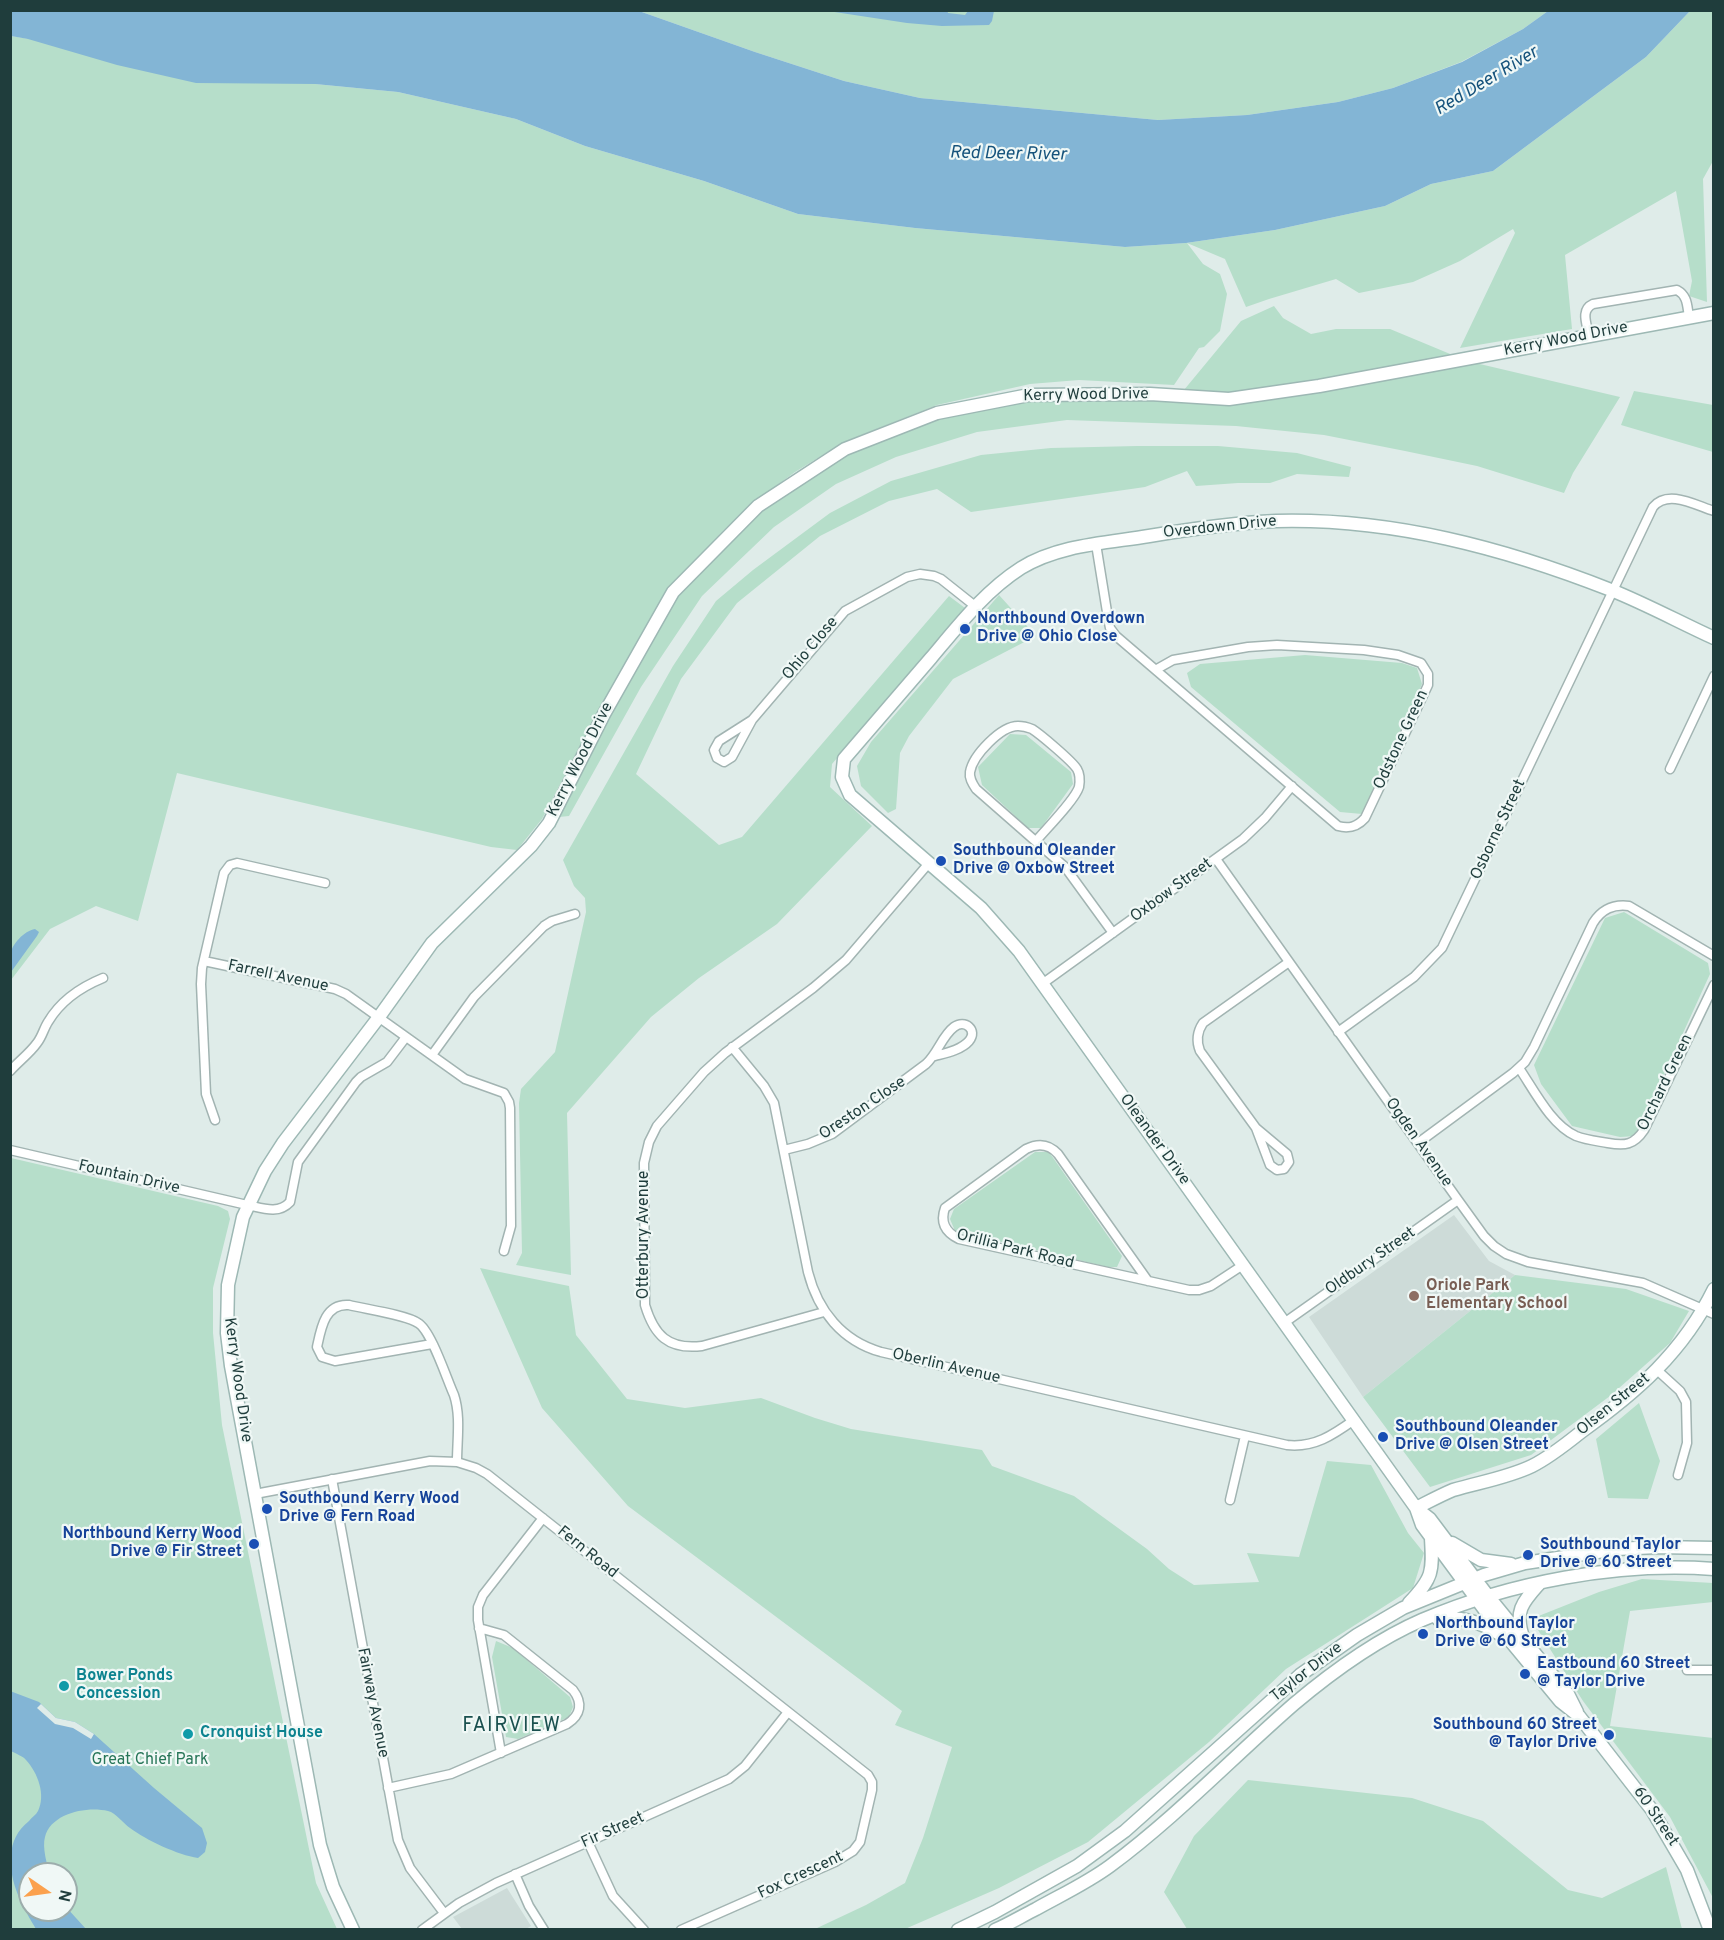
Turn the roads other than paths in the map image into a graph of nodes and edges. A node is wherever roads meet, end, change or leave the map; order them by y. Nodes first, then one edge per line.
1 (1713, 313) edge
2 (1689, 317) junction
3 (1589, 336) junction
4 (1713, 511) edge
5 (1096, 544) junction
6 (1612, 591) junction
7 (975, 606) junction
8 (1713, 638) edge
9 (1157, 669) junction
10 (1713, 676) edge
11 (752, 720) junction
12 (1670, 769) dead end
13 (1292, 786) junction
14 (858, 802) joint
15 (1036, 841) junction
16 (1216, 859) junction
17 (929, 863) junction
18 (325, 883) dead end
19 (575, 914) dead end
20 (1113, 933) junction
21 (1713, 956) edge
22 (204, 961) junction
23 (1289, 962) junction
24 (103, 978) dead end
25 (1042, 984) junction
26 (1713, 985) edge
27 (379, 1017) junction
28 (1338, 1032) junction
29 (406, 1037) junction
30 (732, 1047) junction
31 (432, 1055) junction
32 (935, 1056) junction
33 (1520, 1068) junction
34 (10, 1071) edge
35 (215, 1120) dead end
36 (1256, 1128) junction
37 (1418, 1143) junction
38 (10, 1150) edge
39 (784, 1150) junction
40 (1458, 1200) junction
41 (247, 1205) junction
42 (504, 1251) dead end
43 (1243, 1264) junction
44 (1148, 1281) junction
45 (1713, 1289) edge
46 (824, 1311) junction
47 (1708, 1311) edge
48 (1284, 1323) junction
49 (432, 1344) junction
50 (1657, 1370) junction
51 (1354, 1420) junction
52 (1245, 1436) junction
53 (457, 1462) junction
54 (1678, 1475) dead end
55 (332, 1479) junction
56 (255, 1494) junction
57 (1230, 1500) dead end
58 (1416, 1508) junction
59 (543, 1518) junction
60 (1431, 1537) junction
61 (1446, 1540) junction
62 (1713, 1548) edge
63 (1525, 1563) junction
64 (1713, 1569) edge
65 (1469, 1580) junction
66 (1539, 1584) junction
67 (1482, 1598) junction
68 (1403, 1608) junction
69 (1421, 1620) junction
70 (479, 1628) junction
71 (1509, 1640) junction
72 (1525, 1641) junction
73 (1687, 1670) dead end
74 (1713, 1670) edge
75 (788, 1712) junction
76 (1579, 1716) junction
77 (501, 1753) junction
78 (872, 1782) joint
79 (388, 1788) junction
80 (588, 1842) junction
81 (515, 1874) junction
82 (444, 1913) junction
83 (353, 1929) edge
84 (422, 1929) edge
85 (544, 1929) edge
86 (644, 1929) edge
87 (681, 1929) edge
88 (958, 1929) edge
89 (995, 1929) edge
90 (1710, 1929) edge

1 - 2 street, Kerry Wood Drive
2 - 3 street, Kerry Wood Drive
2 - 3 street
3 - 27 street, Kerry Wood Drive
4 - 6 street, Osborne Street
5 - 6 street, Overdown Drive
5 - 7 street, Overdown Drive
5 - 9 street, Odstone Green
6 - 8 street, Overdown Drive
6 - 28 street, Osborne Street
7 - 11 street, Ohio Close
7 - 14 street, Overdown Drive
9 - 13 street, Odstone Green
9 - 13 street, Odstone Green
10 - 12 street
11 - 11 street, Ohio Close
13 - 16 street, Oxbow Street
14 - 17 street, Oleander Drive
15 - 15 street
15 - 20 street
16 - 20 street, Oxbow Street
16 - 23 street, Ogden Avenue
17 - 25 street, Oleander Drive
17 - 30 street, Otterbury Avenue
18 - 22 street
19 - 31 street
20 - 25 street, Oxbow Street
21 - 33 street
22 - 27 street, Farrell Avenue
22 - 35 street
23 - 28 street, Ogden Avenue
23 - 36 street
24 - 34 street
25 - 43 street, Oleander Drive
26 - 33 street, Orchard Green
27 - 29 street, Farrell Avenue
27 - 41 street, Kerry Wood Drive
28 - 37 street, Ogden Avenue
29 - 31 street, Farrell Avenue
29 - 41 street, Fountain Drive
30 - 39 street, Oberlin Avenue
30 - 46 street, Otterbury Avenue
31 - 42 street, Farrell Avenue
32 - 32 street, Oreston Close
32 - 39 street, Oreston Close
33 - 37 street
36 - 36 street
37 - 40 street, Ogden Avenue
38 - 41 street, Fountain Drive
39 - 46 street, Oberlin Avenue
40 - 47 street, Ogden Avenue
40 - 48 street, Oldbury Street
41 - 56 street, Kerry Wood Drive
43 - 44 street, Orillia Park Road
43 - 48 street, Oleander Drive
44 - 44 street, Orillia Park Road
45 - 47 street, Olsen Street
46 - 52 street, Oberlin Avenue
47 - 50 street, Olsen Street
48 - 51 street, Oleander Drive
49 - 49 street
49 - 53 street
50 - 54 street
50 - 58 street, Olsen Street
51 - 52 street, Oberlin Avenue
51 - 58 street, Oleander Drive
52 - 57 street
53 - 55 street, Fern Road
53 - 59 street, Fern Road
55 - 56 street, Fern Road
55 - 79 street, Fairway Avenue
56 - 83 street, Kerry Wood Drive
58 - 60 street, Oleander Drive
58 - 61 street, Oleander Drive
59 - 70 street
59 - 75 street, Fern Road
60 - 65 street, Oleander Drive
60 - 68 street
61 - 63 street
61 - 65 street, Oleander Drive
62 - 63 street, Taylor Drive
63 - 65 street, Taylor Drive
64 - 66 street, Taylor Drive
65 - 67 street
65 - 68 street, Taylor Drive
66 - 67 street, Taylor Drive
66 - 72 street
67 - 69 street, Taylor Drive
67 - 71 street, 60 Street
67 - 72 street, 60 Street
68 - 88 street, Taylor Drive
69 - 71 street
69 - 89 street, Taylor Drive
70 - 77 street
70 - 77 street
71 - 76 street, 60 Street
72 - 76 street, 60 Street
73 - 74 street
75 - 78 street, Fern Road
75 - 80 street, Fir Street
76 - 90 street, 60 Street
77 - 79 street
78 - 87 street, Fox Crescent
79 - 82 street, Fairway Avenue
80 - 81 street, Fir Street
80 - 86 street
81 - 82 street, Fir Street
81 - 85 street
82 - 84 street, Fir Street

